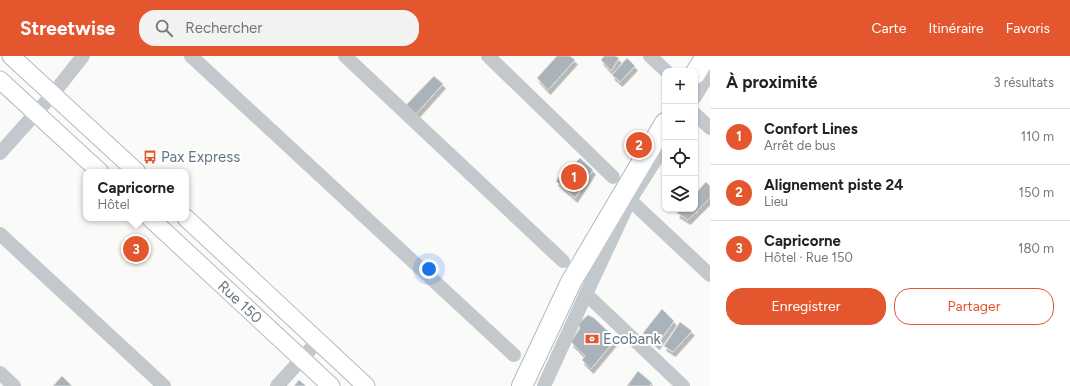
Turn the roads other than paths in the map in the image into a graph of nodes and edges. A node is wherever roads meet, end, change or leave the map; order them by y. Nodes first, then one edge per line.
1 (11, 56) edge
2 (83, 56) edge
3 (191, 56) edge
4 (345, 56) edge
5 (488, 56) edge
6 (650, 56) edge
7 (706, 56) edge
8 (663, 68) edge
9 (698, 69) edge
10 (710, 72) edge
11 (0, 80) edge
12 (698, 92) edge
13 (53, 94) junction
14 (36, 113) junction
15 (698, 117) edge
16 (662, 128) edge
17 (710, 128) edge
18 (662, 150) edge
19 (0, 153) edge
20 (97, 169) edge
21 (134, 169) edge
22 (613, 177) dead end
23 (630, 200) junction
24 (153, 221) edge
25 (189, 221) edge
26 (0, 234) edge
27 (563, 260) dead end
28 (710, 275) edge
29 (586, 294) junction
30 (318, 341) junction
31 (514, 355) dead end
32 (301, 359) junction
33 (0, 373) edge
34 (14, 386) edge
35 (164, 386) edge
36 (277, 386) edge
37 (331, 386) edge
38 (366, 386) edge
39 (522, 386) edge
40 (544, 386) edge
41 (683, 386) edge

1 - 13 main road
2 - 13 street
3 - 31 street
4 - 27 street
5 - 22 street
6 - 8 street
7 - 9 highway
10 - 12 street
11 - 14 main road
13 - 14 street
13 - 21 main road
14 - 19 street
14 - 20 main road
15 - 17 street
16 - 39 highway
18 - 23 street
23 - 28 street
23 - 29 street
24 - 32 main road, Rue 150
25 - 30 main road, Rue 150
26 - 35 street
29 - 40 street
29 - 41 street
30 - 32 street
30 - 38 main road, Rue 150
32 - 36 street
32 - 37 main road, Rue 150
33 - 34 street

